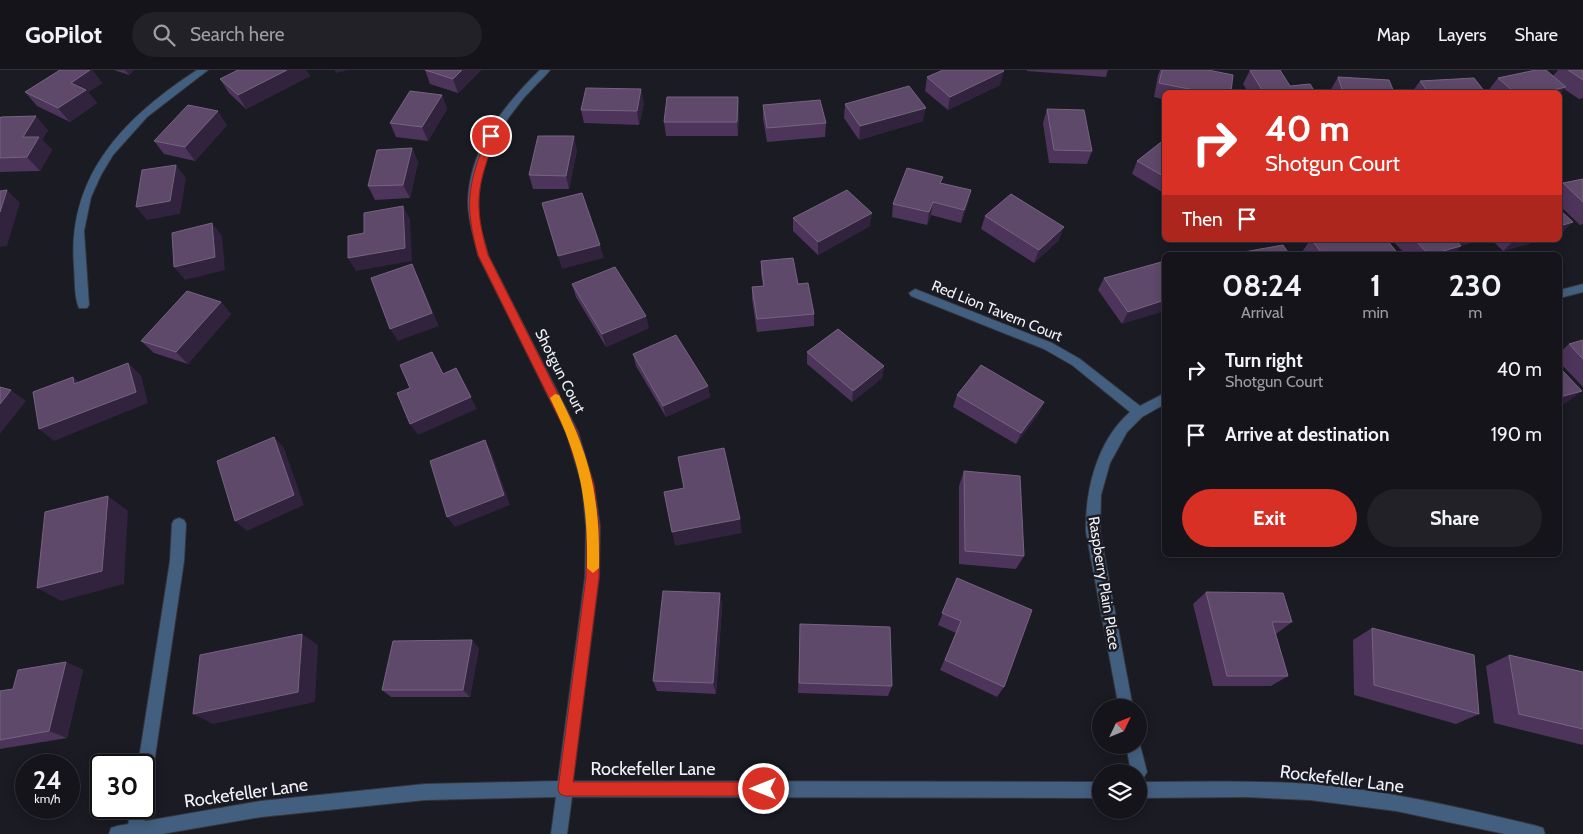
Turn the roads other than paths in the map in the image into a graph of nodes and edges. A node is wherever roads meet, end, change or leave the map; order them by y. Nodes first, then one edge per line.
1 (203, 70) edge
2 (545, 70) edge
3 (1583, 288) edge
4 (915, 293) dead end
5 (1562, 293) edge
6 (82, 305) dead end
7 (1162, 400) edge
8 (1139, 412) junction
9 (179, 524) dead end
10 (1124, 699) edge
11 (148, 754) edge
12 (565, 789) junction
13 (1092, 790) edge
14 (1147, 790) edge
15 (137, 819) edge
16 (135, 831) junction
17 (118, 834) edge
18 (559, 834) edge
19 (1537, 834) edge

1 - 6 street
2 - 12 street, Shotgun Court
3 - 5 street
4 - 8 street, Red Lion Tavern Court
7 - 8 street, Raspberry Plain Place
8 - 10 street, Raspberry Plain Place
9 - 11 street
12 - 13 street, Rockefeller Lane
12 - 16 street, Rockefeller Lane
12 - 18 street, Shotgun Court
14 - 19 street, Rockefeller Lane
15 - 16 street
16 - 17 street, Rockefeller Lane

